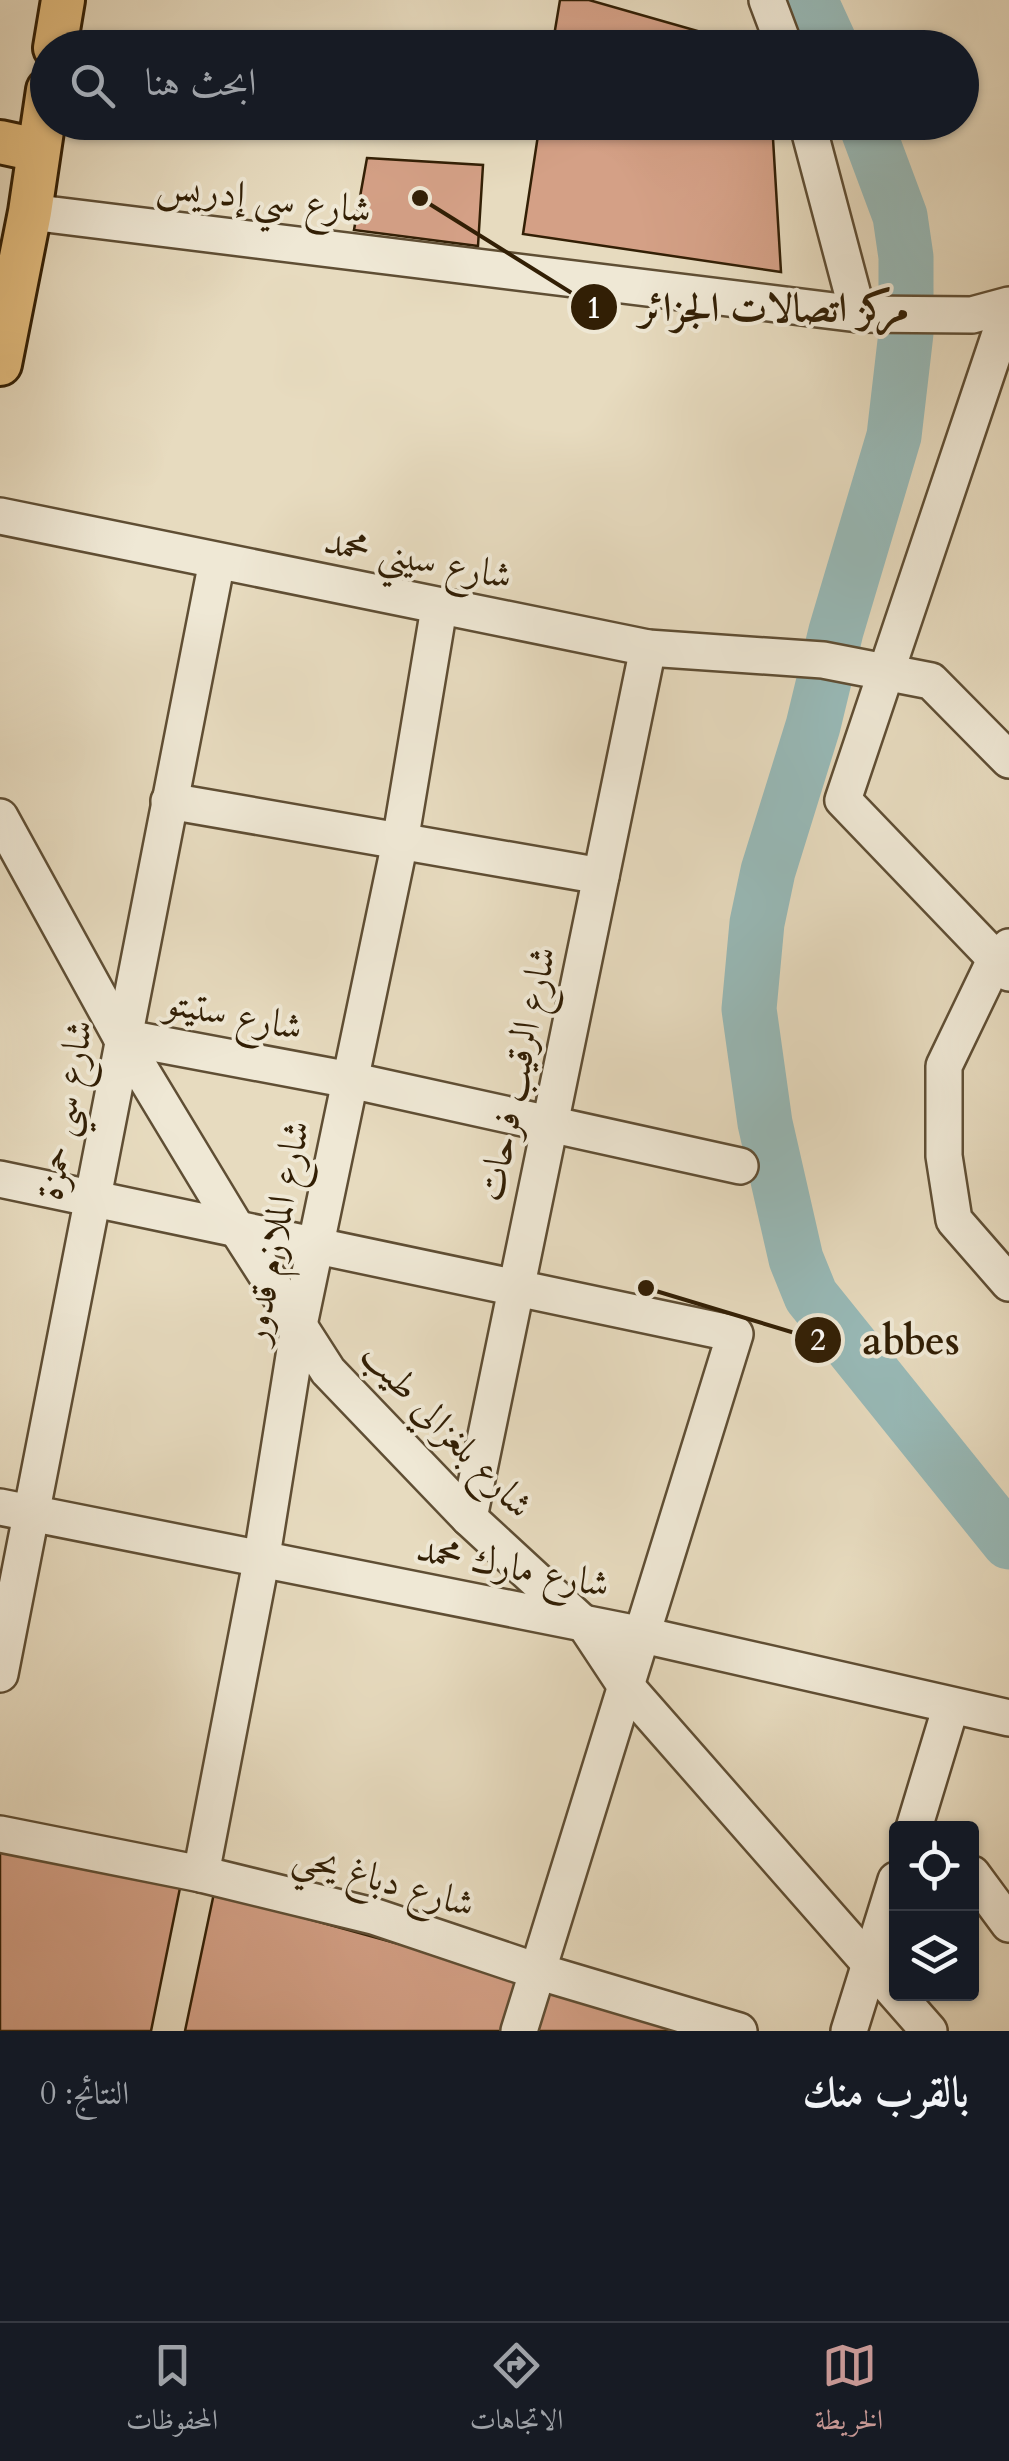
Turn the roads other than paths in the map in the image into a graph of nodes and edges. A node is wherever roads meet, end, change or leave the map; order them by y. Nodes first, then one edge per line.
1 (63, 0) edge
2 (767, 0) edge
3 (58, 30) edge
4 (779, 30) edge
5 (812, 140) edge
6 (19, 146) edge
7 (30, 212) junction
8 (9, 273) edge
9 (1009, 306) edge
10 (858, 314) junction
11 (0, 364) edge
12 (0, 516) edge
13 (217, 561) junction
14 (439, 608) junction
15 (648, 648) junction
16 (888, 673) junction
17 (1009, 760) edge
18 (169, 800) junction
19 (0, 817) edge
20 (400, 842) junction
21 (601, 876) junction
22 (1004, 960) edge
23 (121, 1037) junction
24 (350, 1080) junction
25 (551, 1122) junction
26 (740, 1166) dead end
27 (0, 1179) edge
28 (93, 1198) junction
29 (237, 1229) junction
30 (316, 1246) junction
31 (1009, 1283) edge
32 (517, 1288) junction
33 (300, 1325) junction
34 (16, 1510) edge
35 (469, 1518) junction
36 (261, 1562) junction
37 (586, 1626) junction
38 (642, 1635) junction
39 (0, 1674) edge
40 (625, 1685) junction
41 (951, 1706) junction
42 (1009, 1718) edge
43 (924, 1821) edge
44 (0, 1834) edge
45 (201, 1874) junction
46 (979, 1883) edge
47 (889, 1901) edge
48 (1009, 1924) edge
49 (869, 1962) junction
50 (537, 1971) junction
51 (519, 2031) edge
52 (739, 2031) edge
53 (850, 2031) edge
54 (929, 2031) edge

1 - 3 main road
2 - 4 street
5 - 10 street
6 - 7 main road
7 - 8 main road
7 - 10 street, شارع سي إدريس
8 - 11 main road
9 - 10 street, شارع سي إدريس
9 - 16 street
12 - 13 street, شارع سيني محمد
13 - 14 street, شارع سيني محمد
13 - 18 street, شارع سي حمزة
14 - 15 street, شارع سيني محمد
14 - 20 street, شارع الملازم قدور
15 - 16 street, شارع سيني محمد
15 - 21 street, شارع الرقيب فرحات
16 - 17 street, شارع سيني محمد
16 - 22 street
18 - 20 street
18 - 23 street, شارع سي حمزة
19 - 23 street, شارع بلغزالي طيب
20 - 21 street
20 - 24 street, شارع الملازم قدور
21 - 25 street, شارع الرقيب فرحات
22 - 31 street
23 - 24 street, شارع ستيتو
23 - 28 street, شارع سي حمزة
23 - 29 street, شارع بلغزالي طيب
24 - 25 street, شارع ستيتو
24 - 30 street, شارع الملازم قدور
25 - 26 street, شارع ستيتو
25 - 32 street, شارع الرقيب فرحات
27 - 28 street
28 - 29 street
28 - 34 street, شارع سي حمزة
29 - 30 street
29 - 33 street, شارع بلغزالي طيب
30 - 32 street
30 - 33 street, شارع الملازم قدور
32 - 35 street, شارع الرقيب فرحات
32 - 38 street
33 - 35 street, شارع بلغزالي طيب
33 - 36 street, شارع الملازم قدور
34 - 36 street, شارع مارك محمد
34 - 39 street, شارع سي حمزة
35 - 37 street, شارع بلغزالي طيب
36 - 37 street, شارع مارك محمد
36 - 45 street, شارع الملازم قدور
37 - 38 street, شارع مارك محمد
37 - 40 street, شارع بلغزالي طيب
38 - 40 street
38 - 41 street, شارع مارك محمد
40 - 49 street, شارع بلغزالي طيب
40 - 50 street
41 - 42 street, شارع مارك محمد
41 - 43 street
44 - 45 street, شارع دباغ يحي
45 - 50 street, شارع دباغ يحي
46 - 48 street
47 - 49 street
49 - 53 street
49 - 54 street, شارع بلغزالي طيب
50 - 51 street
50 - 52 street, شارع دباغ يحي

